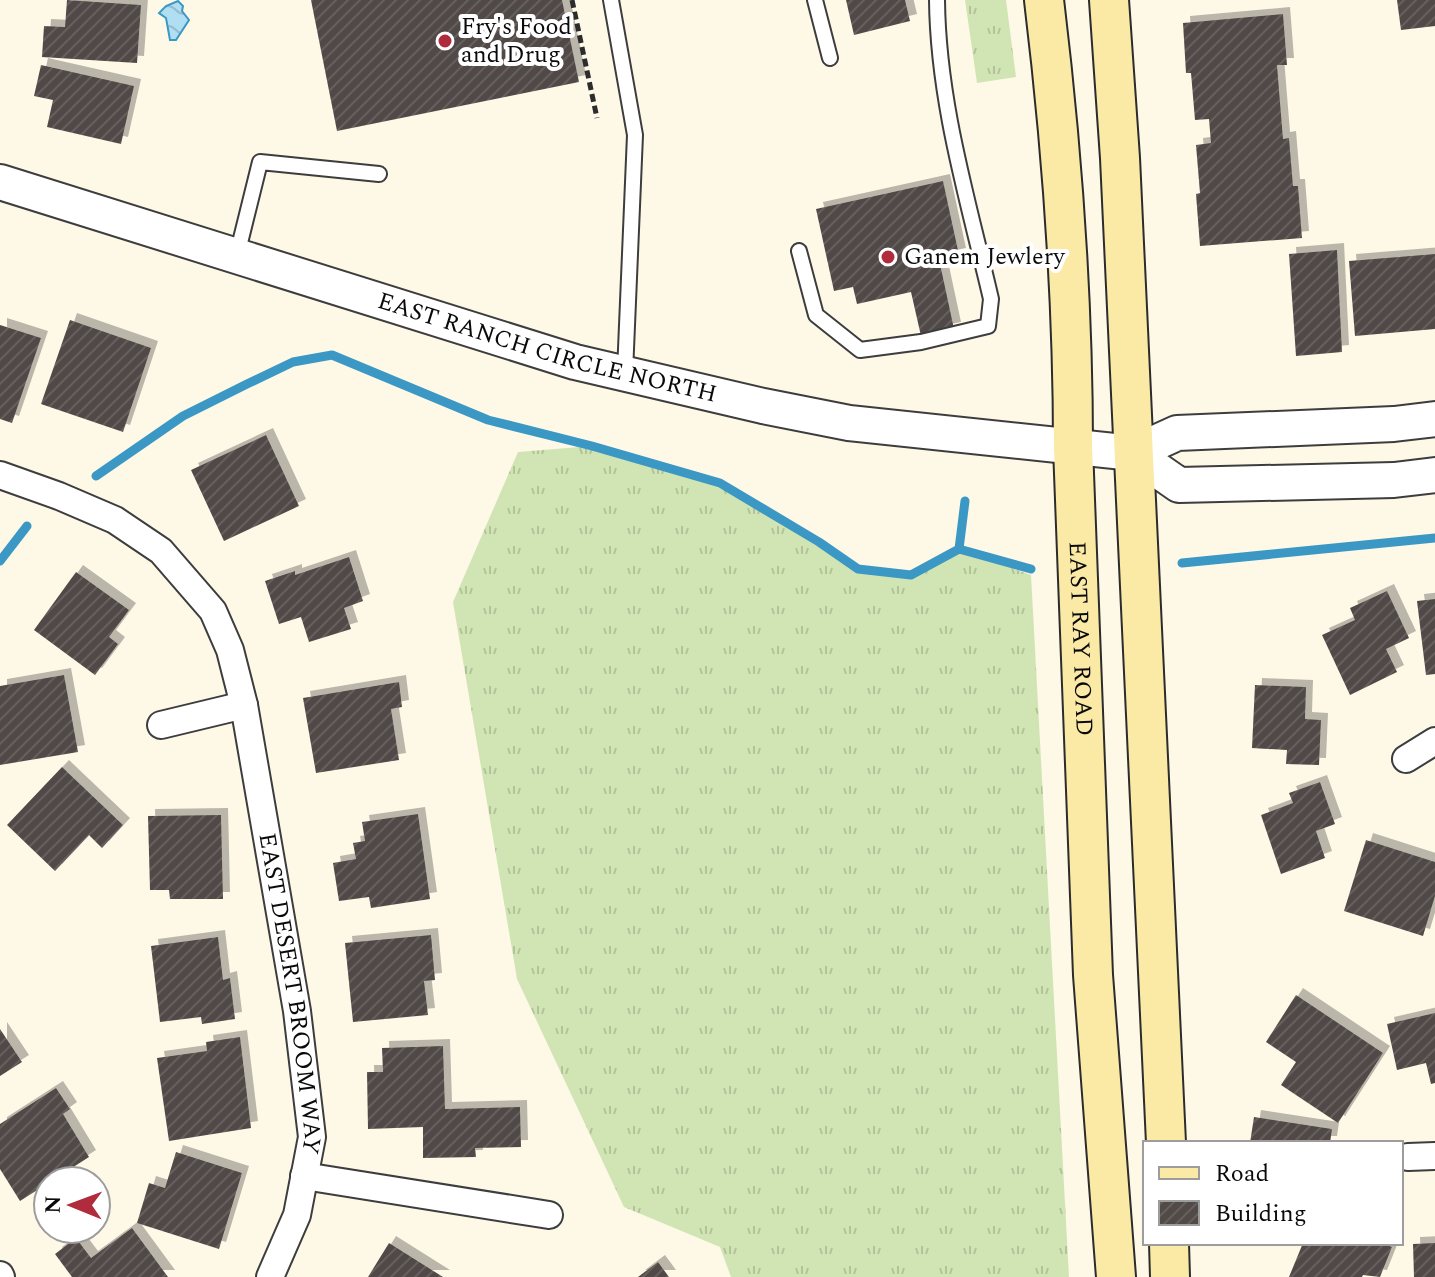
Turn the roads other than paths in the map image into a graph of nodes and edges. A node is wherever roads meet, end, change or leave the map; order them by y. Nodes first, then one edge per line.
1 (611, 0) edge
2 (815, 0) edge
3 (937, 0) edge
4 (1044, 0) edge
5 (1109, 0) edge
6 (830, 58) dead end
7 (379, 174) dead end
8 (0, 182) edge
9 (799, 251) dead end
10 (237, 256) junction
11 (625, 373) junction
12 (1435, 419) edge
13 (1104, 450) junction
14 (0, 475) edge
15 (1435, 475) edge
16 (244, 705) junction
17 (161, 725) dead end
18 (1435, 741) edge
19 (1406, 759) dead end
20 (1166, 1141) edge
21 (1435, 1156) edge
22 (1408, 1157) dead end
23 (304, 1176) junction
24 (549, 1215) dead end
25 (1169, 1245) edge
26 (270, 1277) edge
27 (1116, 1277) edge
28 (1170, 1277) edge

1 - 11 lane
2 - 6 lane
3 - 9 lane
4 - 13 main road, EAST RAY ROAD
5 - 13 main road, EAST RAY ROAD
7 - 10 lane
8 - 10 street, EAST RANCH CIRCLE NORTH
10 - 11 street, EAST RANCH CIRCLE NORTH
11 - 13 street, EAST RANCH CIRCLE NORTH
12 - 13 street
13 - 15 street
13 - 20 main road, EAST RAY ROAD
13 - 27 main road, EAST RAY ROAD
14 - 16 street, EAST DESERT BROOM WAY
16 - 17 street
16 - 23 street, EAST DESERT BROOM WAY
18 - 19 street
21 - 22 street
23 - 24 street
23 - 26 street, EAST DESERT BROOM WAY
25 - 28 main road

